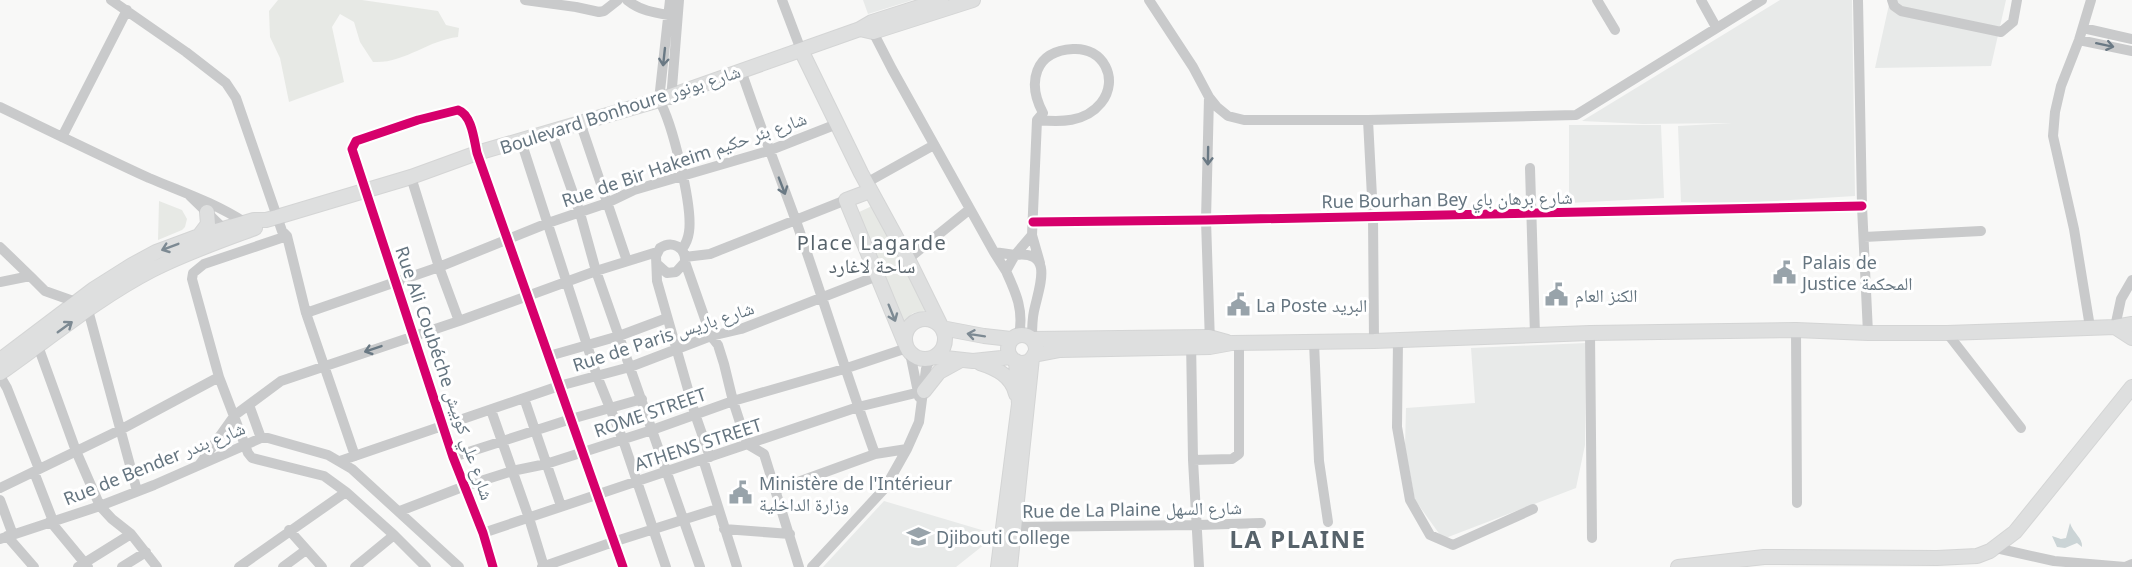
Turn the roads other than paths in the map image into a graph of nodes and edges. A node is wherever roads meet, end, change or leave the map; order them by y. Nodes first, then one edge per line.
1 (111, 0) edge
2 (525, 0) edge
3 (618, 0) edge
4 (627, 0) edge
5 (782, 0) edge
6 (941, 0) edge
7 (973, 0) edge
8 (1149, 0) edge
9 (1597, 0) edge
10 (1701, 0) edge
11 (1762, 0) edge
12 (1858, 0) edge
13 (1892, 0) edge
14 (2018, 0) edge
15 (2091, 0) edge
16 (675, 1) edge
17 (127, 10) junction
18 (673, 16) junction
19 (1716, 27) junction
20 (868, 28) junction
21 (2083, 28) junction
22 (1615, 30) dead end
23 (2132, 39) edge
24 (2079, 40) junction
25 (801, 50) junction
26 (2132, 51) edge
27 (741, 70) junction
28 (1209, 97) junction
29 (666, 102) junction
30 (0, 107) edge
31 (1037, 120) junction
32 (1368, 120) junction
33 (580, 122) junction
34 (837, 124) junction
35 (550, 131) junction
36 (62, 137) junction
37 (521, 141) junction
38 (934, 145) junction
39 (768, 151) junction
40 (477, 153) junction
41 (1530, 168) dead end
42 (682, 176) junction
43 (411, 177) junction
44 (868, 187) junction
45 (366, 190) junction
46 (190, 196) junction
47 (846, 200) junction
48 (607, 203) junction
49 (1862, 206) junction
50 (970, 209) junction
51 (207, 212) junction
52 (580, 213) junction
53 (1532, 214) junction
54 (1373, 216) junction
55 (272, 219) junction
56 (1206, 220) junction
57 (796, 221) junction
58 (244, 222) junction
59 (1033, 222) junction
60 (548, 224) junction
61 (1982, 231) dead end
62 (230, 232) junction
63 (1032, 235) junction
64 (199, 236) junction
65 (287, 236) junction
66 (1864, 237) junction
67 (509, 240) junction
68 (0, 248) edge
69 (657, 252) junction
70 (685, 252) junction
71 (994, 252) junction
72 (1015, 255) junction
73 (908, 259) junction
74 (627, 261) junction
75 (657, 264) junction
76 (1041, 266) junction
77 (439, 267) junction
78 (596, 271) junction
79 (1006, 271) junction
80 (30, 276) junction
81 (877, 276) junction
82 (2132, 280) edge
83 (395, 281) junction
84 (566, 281) junction
85 (0, 282) edge
86 (528, 296) junction
87 (822, 299) junction
88 (76, 302) junction
89 (1021, 309) junction
90 (88, 310) junction
91 (306, 313) junction
92 (1034, 313) junction
93 (667, 318) junction
94 (459, 321) junction
95 (2132, 324) edge
96 (2090, 327) junction
97 (2115, 327) junction
98 (942, 328) junction
99 (1796, 330) junction
100 (1590, 333) junction
101 (1868, 333) junction
102 (1947, 333) junction
103 (1535, 334) junction
104 (412, 336) junction
105 (619, 336) junction
106 (711, 336) junction
107 (1021, 338) junction
108 (2132, 338) edge
109 (1398, 340) junction
110 (1374, 341) junction
111 (1210, 342) junction
112 (1314, 342) junction
113 (1191, 343) junction
114 (1236, 343) junction
115 (586, 345) junction
116 (38, 346) junction
117 (907, 348) junction
118 (676, 349) junction
119 (549, 356) junction
120 (1033, 357) junction
121 (933, 358) junction
122 (1013, 359) junction
123 (0, 360) edge
124 (966, 361) junction
125 (324, 365) junction
126 (630, 367) junction
127 (844, 369) junction
128 (0, 375) edge
129 (597, 376) junction
130 (219, 377) junction
131 (559, 386) junction
132 (2132, 387) edge
133 (921, 395) junction
134 (525, 398) junction
135 (642, 399) junction
136 (733, 401) junction
137 (1019, 404) junction
138 (249, 405) junction
139 (610, 406) junction
140 (858, 407) junction
141 (490, 410) junction
142 (694, 414) junction
143 (235, 415) junction
144 (571, 418) junction
145 (442, 425) junction
146 (2022, 428) dead end
147 (120, 430) junction
148 (652, 430) junction
149 (535, 431) junction
150 (261, 438) junction
151 (622, 440) junction
152 (501, 442) junction
153 (747, 444) junction
154 (246, 445) junction
155 (907, 449) junction
156 (76, 451) junction
157 (582, 453) junction
158 (875, 454) junction
159 (355, 456) junction
160 (453, 457) junction
161 (706, 458) junction
162 (1193, 460) junction
163 (340, 461) junction
164 (546, 464) junction
165 (200, 465) junction
166 (37, 470) junction
167 (512, 471) junction
168 (667, 471) junction
169 (636, 481) junction
170 (465, 486) junction
171 (0, 488) edge
172 (776, 490) junction
173 (137, 491) junction
174 (346, 492) junction
175 (597, 495) junction
176 (0, 500) edge
177 (1797, 503) dead end
178 (100, 506) junction
179 (561, 506) junction
180 (717, 509) junction
181 (1533, 509) dead end
182 (399, 511) junction
183 (529, 518) junction
184 (684, 519) junction
185 (51, 521) junction
186 (1328, 522) dead end
187 (1261, 523) dead end
188 (1198, 525) junction
189 (1008, 527) junction
190 (653, 528) junction
191 (724, 529) junction
192 (289, 530) junction
193 (483, 533) junction
194 (131, 534) junction
195 (790, 534) junction
196 (394, 535) junction
197 (7, 536) edge
198 (1593, 538) dead end
199 (613, 542) junction
200 (1996, 548) junction
201 (306, 550) junction
202 (146, 552) junction
203 (369, 563) edge
204 (2132, 564) edge
205 (84, 566) edge
206 (34, 567) edge
207 (122, 567) edge
208 (157, 567) edge
209 (239, 567) edge
210 (284, 567) edge
211 (322, 567) edge
212 (356, 567) edge
213 (426, 567) edge
214 (459, 567) edge
215 (493, 567) edge
216 (543, 567) edge
217 (623, 567) edge
218 (666, 567) edge
219 (700, 567) edge
220 (737, 567) edge
221 (800, 567) edge
222 (812, 567) edge
223 (998, 567) edge
224 (1010, 567) edge
225 (1199, 567) edge
226 (1678, 567) edge

1 - 17 street
2 - 3 street
4 - 18 street
5 - 25 street
6 - 20 main road
7 - 20 main road
8 - 28 street
9 - 22 street
10 - 19 street
11 - 19 street
12 - 49 street
13 - 14 street
15 - 21 street
16 - 18 street
17 - 36 street
17 - 55 street
18 - 29 street
19 - 32 street
20 - 25 main road, Boulevard Bonhoure شارع بونور
20 - 38 street
21 - 23 street
21 - 24 street
24 -> 26 street
24 - 96 street
25 - 27 main road, Boulevard Bonhoure شارع بونور
25 - 34 main road
27 - 29 main road, Boulevard Bonhoure شارع بونور
27 - 39 street
28 - 32 street
28 -> 56 street
29 - 33 main road, Boulevard Bonhoure شارع بونور
29 - 42 street
30 - 36 street
31 - 31 street
31 - 59 street
32 - 54 street
33 - 35 main road, Boulevard Bonhoure شارع بونور
33 - 48 street
34 - 39 street, Rue de Bir Hakeim شارع بئر حكيم
34 - 44 main road
35 - 37 main road, Boulevard Bonhoure شارع بونور
35 - 52 street
36 - 46 street
37 - 40 main road, Boulevard Bonhoure شارع بونور
37 - 60 street
38 - 44 street
38 - 50 street
39 - 42 street, Rue de Bir Hakeim شارع بئر حكيم
39 -> 57 street
40 - 43 main road, Boulevard Bonhoure شارع بونور
40 - 45 street, Rue Ali Coubéche شارع علي كوبيش
40 - 67 street
41 - 53 street
42 - 48 street, Rue de Bir Hakeim شارع بئر حكيم
42 - 70 street
43 - 45 main road, Boulevard Bonhoure شارع بونور
43 - 77 street
44 - 47 main road
44 - 73 main road
45 - 55 main road, Boulevard Bonhoure شارع بونور
45 - 83 street, Rue Ali Coubéche شارع علي كوبيش
46 - 51 street
46 - 58 street
47 - 57 street
47 - 81 main road
48 - 52 street, Rue de Bir Hakeim شارع بئر حكيم
48 - 74 street
49 - 53 street, Rue Bourhan Bey شارع برهان باي
49 - 66 street
50 - 71 street
50 - 73 street
51 - 62 street
51 - 64 main road
52 - 60 street, Rue de Bir Hakeim شارع بئر حكيم
52 - 78 street
53 - 54 street, Rue Bourhan Bey شارع برهان باي
53 - 103 street
54 - 56 street, Rue Bourhan Bey شارع برهان باي
54 - 110 street
55 - 58 main road
55 - 62 main road
55 - 65 street
56 - 59 street, Rue Bourhan Bey شارع برهان باي
56 - 111 street
57 - 70 street
57 - 87 street
58 - 62 main road
59 - 63 street
60 - 67 street, Rue de Bir Hakeim شارع بئر حكيم
60 - 84 street
61 - 66 street
62 - 64 main road
62 - 90 main road
63 - 72 street
63 - 76 street
64 -> 88 main road
65 - 91 street
65 - 130 street
66 - 101 street
67 - 77 street, Rue de Bir Hakeim شارع بئر حكيم
67 - 86 street
68 - 80 street
69 - 70 street
69 - 74 street
69 - 75 street
70 - 75 street
70 - 106 street
71 - 72 street
71 - 79 street
72 - 76 street
72 - 79 street
73 - 98 main road
74 - 78 street
75 - 93 street
76 - 92 street
77 - 83 street, Rue de Bir Hakeim شارع بئر حكيم
77 - 94 street
78 - 84 street
78 - 105 street
79 - 89 street
80 - 85 street
80 - 88 street
81 - 87 street, Rue de Paris شارع باريس
81 -> 117 main road
82 - 97 street
83 - 91 street, Rue de Bir Hakeim شارع بئر حكيم
83 - 104 street, Rue Ali Coubéche شارع علي كوبيش
84 - 86 street
84 - 115 street
86 - 94 street
86 - 119 street
87 - 106 street, Rue de Paris شارع باريس
87 - 127 street
88 - 90 street
88 - 123 main road
89 - 92 street
89 - 107 street
116 -> 90 main road
90 - 147 street
91 - 125 street
92 - 107 street
93 - 105 street
93 - 118 street
94 - 104 street
95 - 97 main road
96 - 97 main road
96 - 102 main road
97 - 108 main road
107 -> 98 main road
98 - 117 main road
98 - 121 main road
99 - 100 main road
99 - 101 main road
99 - 177 street
100 - 103 main road
100 - 198 street
101 - 102 main road
102 - 146 street
103 - 109 main road
104 -> 125 street
104 - 145 street, Rue Ali Coubéche شارع علي كوبيش
105 - 115 street
105 - 126 street
106 - 118 street, Rue de Paris شارع باريس
106 - 136 street
107 - 113 main road
107 - 120 main road
107 - 122 main road
109 - 110 main road
109 - 181 street
110 - 112 main road
111 - 113 main road
111 - 114 main road
112 - 114 main road
112 - 186 street
113 - 120 main road
113 - 162 street
114 - 162 street
115 - 119 street
115 - 129 street
116 - 128 main road
116 - 156 street
117 - 121 main road
117 - 127 street, ROME STREET
117 - 133 street
118 - 126 street, Rue de Paris شارع باريس
118 - 142 street
119 - 131 street
120 - 122 main road
120 - 189 main road
121 - 124 main road
121 - 133 street
122 - 124 main road
122 - 137 main road
124 - 133 main road
124 - 137 main road
125 - 138 street
125 - 159 street
126 - 129 street, Rue de Paris شارع باريس
126 - 135 street
127 - 136 street, ROME STREET
127 - 140 street
128 - 166 street
129 - 131 street, Rue de Paris شارع باريس
129 - 139 street
130 - 143 street
130 - 147 street
131 - 134 street, Rue de Paris شارع باريس
131 - 144 street
132 - 200 main road
133 - 140 street, ATHENS STREET
133 - 155 street
134 - 141 street, Rue de Paris شارع باريس
134 - 149 street
135 - 139 street
135 - 148 street
136 - 142 street, ROME STREET
136 - 153 street
137 - 189 main road
138 - 143 street
138 - 150 street
139 - 144 street
139 - 151 street
140 - 153 street, ATHENS STREET
140 - 158 street
141 - 145 street, Rue de Paris شارع باريس
141 - 152 street
142 - 148 street, ROME STREET
142 - 161 street
143 - 154 street
143 - 165 street
144 - 149 street
144 - 157 street
145 - 159 street, Rue de Paris شارع باريس
145 - 160 street, Rue Ali Coubéche شارع علي كوبيش
147 - 156 street
147 - 173 street
148 - 151 street, ROME STREET
148 - 168 street
149 - 152 street
149 - 164 street
150 - 154 street, Rue de Bender شارع بندر
150 - 163 street, Rue de Bender شارع بندر
151 - 157 street, ROME STREET
151 - 169 street
152 - 160 street
152 - 167 street
153 - 161 street, ATHENS STREET
153 - 172 street
154 - 165 street, Rue de Bender شارع بندر
154 - 174 street
155 - 158 street
155 - 222 street
156 - 166 street
156 - 178 street
157 - 164 street, ROME STREET
157 - 175 street
158 - 172 street
159 - 163 street, Rue de Paris شارع باريس
160 - 170 street, Rue Ali Coubéche شارع علي كوبيش
161 - 168 street, ATHENS STREET
161 - 180 street
162 - 188 street
163 - 182 street, Rue de Bender شارع بندر
164 - 167 street, ROME STREET
164 - 179 street
165 - 173 street, Rue de Bender شارع بندر
166 - 171 street
166 - 185 street
167 - 170 street, ROME STREET
167 - 183 street
168 - 169 street, ATHENS STREET
168 - 184 street
169 - 175 street, ATHENS STREET
169 - 190 street
170 - 182 street, ROME STREET
170 - 193 street, Rue Ali Coubéche شارع علي كوبيش
172 - 195 street
173 - 178 street, Rue de Bender شارع بندر
174 - 192 street
174 - 196 street
175 - 179 street, ATHENS STREET
175 - 199 street
176 - 197 street
178 - 185 street, Rue de Bender شارع بندر
178 - 194 street
179 - 183 street, ATHENS STREET
180 - 184 street
180 - 191 street
182 - 214 street, Rue de Bender شارع بندر
183 - 193 street, ATHENS STREET
183 - 216 street
184 - 190 street
184 - 219 street
185 - 197 street, Rue de Bender شارع بندر
185 - 205 street
187 - 188 street, Rue de La Plaine شارع السهل
188 - 189 street, Rue de La Plaine شارع السهل
188 - 225 street
189 - 223 main road
189 - 224 main road
190 - 199 street
190 - 218 street
191 - 195 street
191 - 220 street
192 - 201 street
192 - 209 street
193 - 215 street, Rue Ali Coubéche شارع علي كوبيش
194 - 202 street
194 - 205 street
195 - 221 street
196 - 203 street
196 - 213 street
197 - 206 street
199 - 216 street
199 - 217 street
200 - 204 street
200 - 226 main road
201 - 210 street
201 - 211 street
202 - 207 street
202 - 208 street
203 - 212 street

